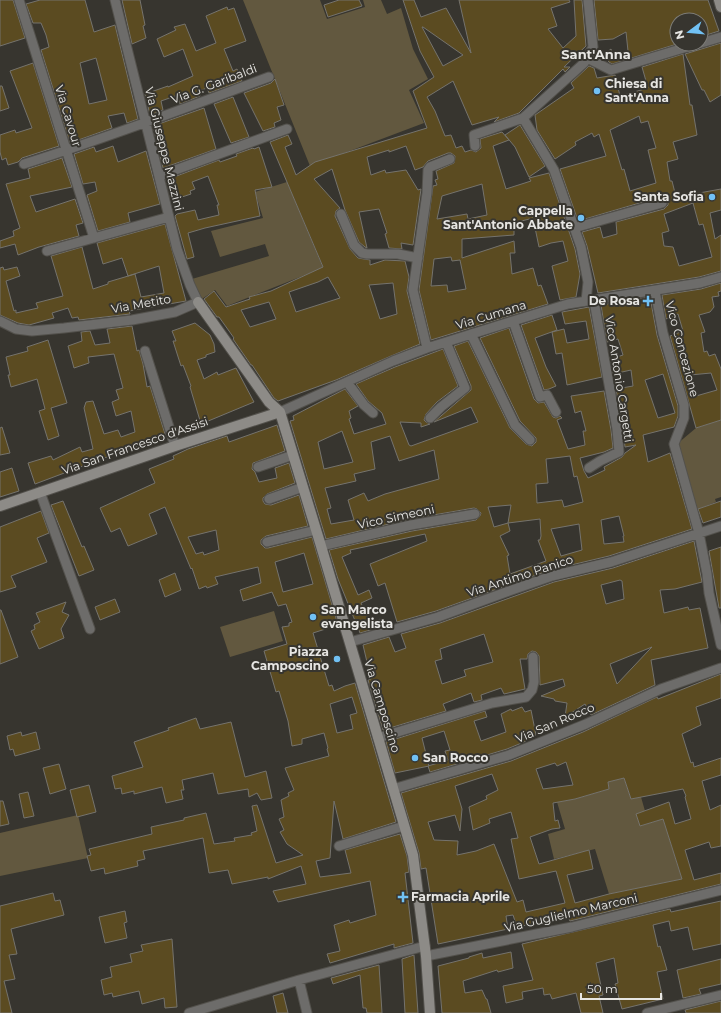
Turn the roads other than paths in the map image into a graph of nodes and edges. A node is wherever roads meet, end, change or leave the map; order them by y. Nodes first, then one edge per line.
1 (19, 0) edge
2 (115, 0) edge
3 (588, 0) edge
4 (719, 0) edge
5 (721, 7) edge
6 (721, 37) edge
7 (709, 41) edge
8 (671, 52) edge
9 (587, 58) junction
10 (269, 77) dead end
11 (523, 118) junction
12 (145, 123) junction
13 (287, 129) dead end
14 (474, 146) dead end
15 (66, 151) junction
16 (450, 160) dead end
17 (24, 164) dead end
18 (159, 176) junction
19 (662, 202) dead end
20 (341, 214) dead end
21 (169, 217) junction
22 (574, 228) junction
23 (94, 238) junction
24 (47, 251) dead end
25 (418, 258) junction
26 (721, 277) edge
27 (655, 291) junction
28 (590, 301) junction
29 (198, 302) junction
30 (0, 321) edge
31 (512, 321) junction
32 (471, 334) junction
33 (446, 342) junction
34 (427, 348) junction
35 (145, 351) dead end
36 (347, 382) junction
37 (280, 412) junction
38 (556, 412) dead end
39 (374, 413) dead end
40 (430, 418) dead end
41 (530, 440) dead end
42 (175, 446) junction
43 (293, 455) junction
44 (258, 467) dead end
45 (589, 468) dead end
46 (303, 487) junction
47 (40, 492) junction
48 (269, 499) dead end
49 (0, 506) edge
50 (475, 514) dead end
51 (721, 526) edge
52 (316, 530) junction
53 (699, 533) junction
54 (267, 542) dead end
55 (321, 546) junction
56 (90, 629) dead end
57 (350, 642) junction
58 (721, 645) edge
59 (533, 657) dead end
60 (721, 668) edge
61 (378, 738) junction
62 (393, 789) junction
63 (404, 826) junction
64 (339, 846) dead end
65 (721, 890) edge
66 (426, 951) junction
67 (299, 980) junction
68 (721, 996) edge
69 (189, 1013) edge
70 (307, 1013) edge
71 (430, 1013) edge
72 (647, 1013) edge

1 - 15 street, Via Cavour
2 - 12 street, Via Giuseppe Mazzini
3 - 9 street
4 - 5 street
6 - 7 street
8 - 9 street
9 - 11 street
10 - 12 street, Via G. Garibaldi
11 - 14 street
11 - 22 street
12 - 15 street, Via G. Garibaldi
12 - 18 street, Via Giuseppe Mazzini
13 - 18 street
15 - 17 street, Via G. Garibaldi
15 - 23 street, Via Cavour
16 - 25 street
18 - 21 street, Via Giuseppe Mazzini
19 - 22 street
20 - 25 street
21 - 23 street
21 - 29 street, Via Giuseppe Mazzini
22 - 28 street
23 - 24 street
25 - 34 street
26 - 27 street, Via Cumana
27 - 28 street, Via Cumana
27 - 53 street, Vico Concezione
28 - 31 street, Via Cumana
28 - 45 street, Vico Antonio Cargetti
29 - 30 street, Via Metito
29 - 37 street
31 - 32 street, Via Cumana
31 - 38 street
32 - 33 street, Via Cumana
32 - 41 street
33 - 34 street, Via Cumana
33 - 40 street
34 - 36 street, Via Cumana
35 - 42 street
36 - 37 street, Via Cumana
36 - 39 street
37 - 42 street, Via San Francesco d'Assisi
37 - 43 street, Via Camposcino
42 - 47 street, Via San Francesco d'Assisi
43 - 44 street
43 - 46 street, Via Camposcino
46 - 48 street
46 - 52 street, Via Camposcino
47 - 49 street, Via San Francesco d'Assisi
47 - 56 street
50 - 55 street, Vico Simeoni
51 - 53 street, Via Antimo Panico
52 - 54 street
52 - 55 street, Via Camposcino
53 - 57 street, Via Antimo Panico
53 - 58 street, Vico Concezione
55 - 57 street, Via Camposcino
57 - 61 street, Via Camposcino
59 - 61 street
60 - 62 street, Via San Rocco
61 - 62 street, Via Camposcino
62 - 63 street, Via Camposcino
63 - 64 street
63 - 66 street, Via Camposcino
65 - 66 street, Via Guglielmo Marconi
66 - 67 street, Via Guglielmo Marconi
66 - 71 street, Via Camposcino
67 - 69 street, Via Guglielmo Marconi
67 - 70 street
68 - 72 street

